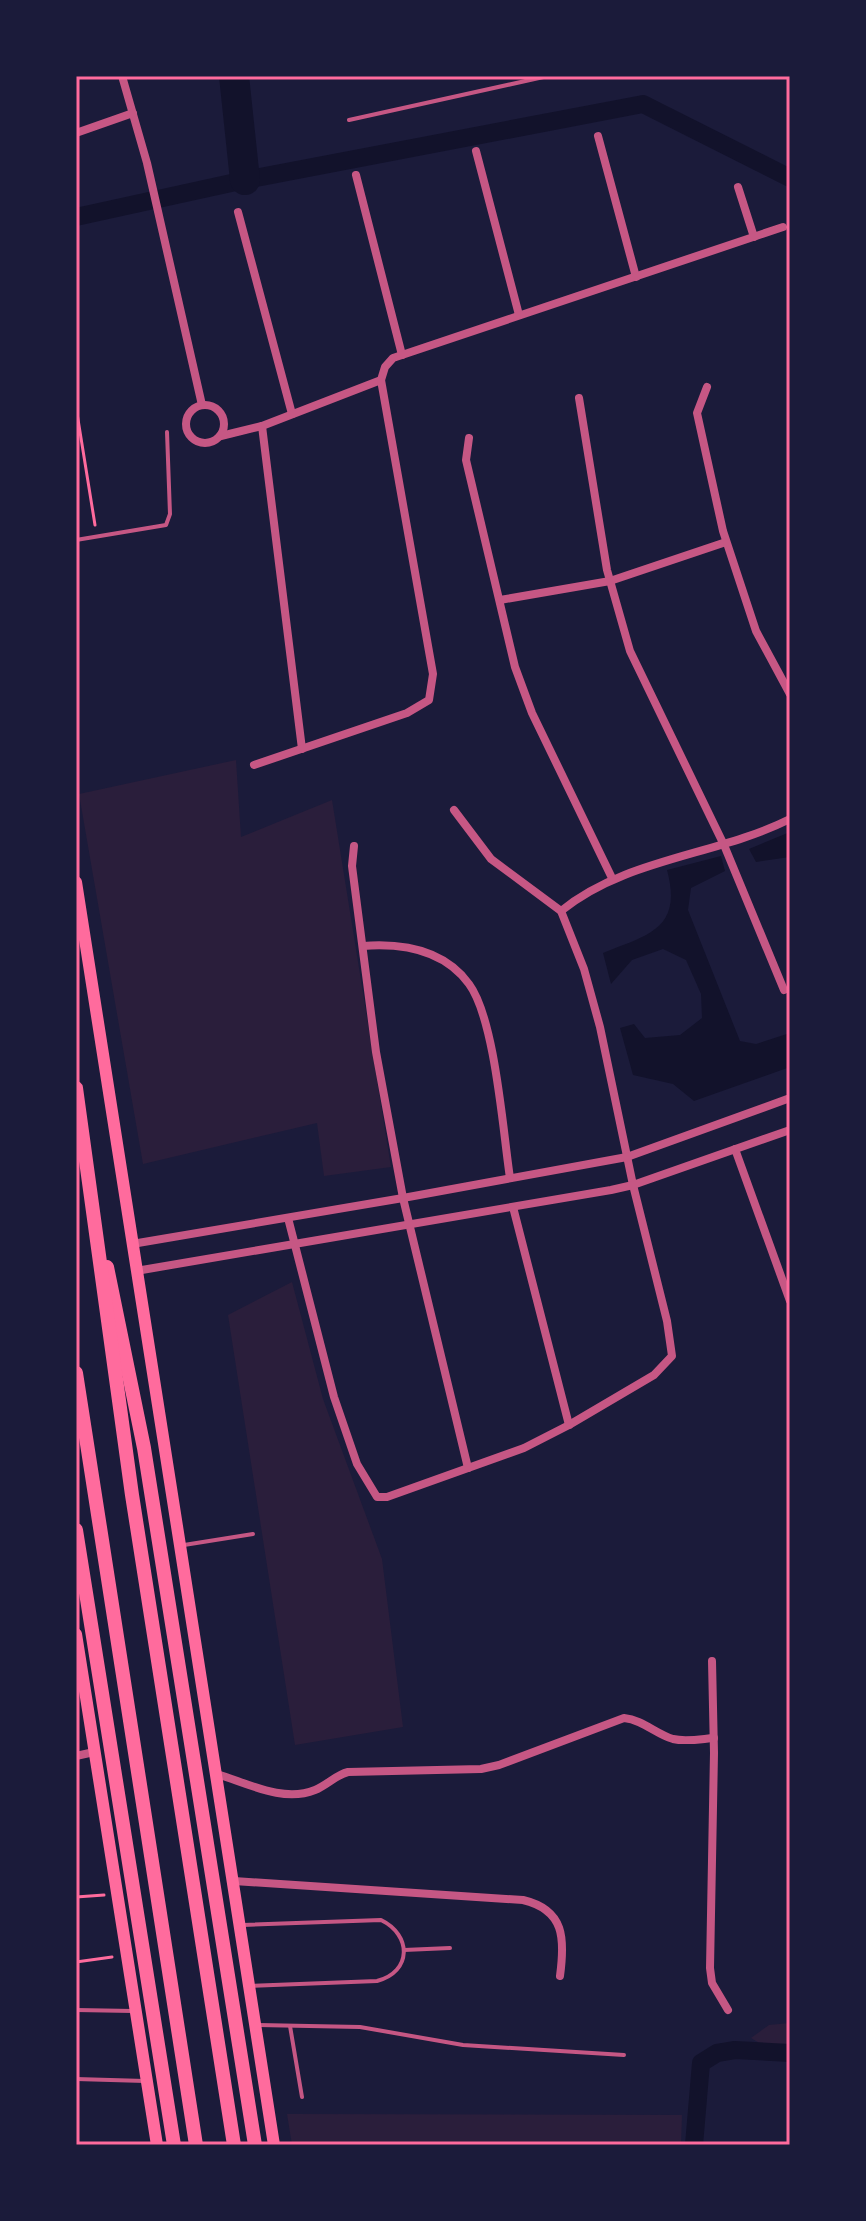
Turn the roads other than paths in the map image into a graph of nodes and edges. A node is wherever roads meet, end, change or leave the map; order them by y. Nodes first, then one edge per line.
1 (122, 76) edge
2 (548, 76) edge
3 (133, 113) junction
4 (349, 120) dead end
5 (76, 133) edge
6 (598, 136) dead end
7 (476, 151) dead end
8 (356, 175) dead end
9 (738, 187) dead end
10 (238, 212) dead end
11 (783, 227) dead end
12 (754, 237) junction
13 (636, 277) junction
14 (519, 315) junction
15 (402, 355) junction
16 (381, 380) junction
17 (707, 387) dead end
18 (579, 398) dead end
19 (202, 405) junction
20 (292, 414) junction
21 (262, 426) junction
22 (167, 432) dead end
23 (221, 436) junction
24 (469, 438) dead end
25 (76, 540) edge
26 (726, 542) junction
27 (610, 581) junction
28 (500, 600) junction
29 (790, 694) edge
30 (302, 749) junction
31 (254, 765) dead end
32 (454, 810) dead end
33 (790, 819) edge
34 (724, 845) junction
35 (354, 846) dead end
36 (612, 878) junction
37 (76, 882) edge
38 (561, 911) junction
39 (363, 946) junction
40 (784, 990) dead end
41 (76, 1088) edge
42 (790, 1098) edge
43 (76, 1118) edge
44 (790, 1130) edge
45 (735, 1149) junction
46 (627, 1157) junction
47 (510, 1178) junction
48 (633, 1185) junction
49 (403, 1198) junction
50 (513, 1207) junction
51 (288, 1218) junction
52 (409, 1224) junction
53 (132, 1244) junction
54 (294, 1245) junction
55 (136, 1271) junction
56 (790, 1301) edge
57 (76, 1373) edge
58 (569, 1425) junction
59 (468, 1468) junction
60 (76, 1530) edge
61 (253, 1534) dead end
62 (180, 1546) junction
63 (76, 1634) edge
64 (712, 1661) dead end
65 (714, 1738) junction
66 (94, 1752) junction
67 (76, 1756) edge
68 (217, 1774) junction
69 (234, 1881) junction
70 (240, 1925) junction
71 (450, 1948) dead end
72 (404, 1950) junction
73 (560, 1976) dead end
74 (250, 1986) junction
75 (76, 2010) edge
76 (728, 2010) dead end
77 (137, 2011) junction
78 (255, 2024) junction
79 (290, 2026) junction
80 (624, 2055) dead end
81 (76, 2079) edge
82 (147, 2081) junction
83 (302, 2097) dead end
84 (157, 2145) edge
85 (174, 2145) edge
86 (196, 2145) edge
87 (234, 2145) edge
88 (255, 2145) edge
89 (274, 2145) edge

1 - 3 street
2 - 4 lane
3 - 5 street
3 - 19 street
6 - 13 street
7 - 14 street
8 - 15 street
9 - 12 street
10 - 20 street
11 - 12 street
12 - 13 street
13 - 14 street
14 - 15 street
15 - 16 street
16 - 20 street
16 - 30 street
17 - 26 street
18 - 27 street
19 - 23 street
19 - 23 street
20 - 21 street
21 - 23 street
21 - 30 street
22 - 25 lane
24 - 28 street
26 - 27 street
26 - 29 street
27 - 28 street
27 - 34 street
28 - 36 street
30 - 31 street
32 - 38 street
33 - 34 street
34 - 36 street
34 - 40 street
35 - 39 street
36 - 38 street
37 - 53 main road
38 - 46 street
39 - 47 street
39 - 49 street
41 - 87 main road
42 - 46 street
43 - 88 main road
44 - 45 street
45 - 48 street
45 - 56 street
46 - 47 street
46 - 48 street
47 - 49 street
48 - 50 street
48 - 58 street
49 - 51 street
49 - 52 street
50 - 52 street
50 - 58 street
51 - 53 street
51 - 54 street
52 - 54 street
52 - 59 street
53 - 55 main road
54 - 55 street
54 - 59 street
55 - 62 main road
57 - 86 main road
58 - 59 street
60 - 85 main road
61 - 62 lane
62 - 68 main road
63 - 66 main road
64 - 65 street
65 - 68 street
65 - 76 street
66 - 67 street
66 - 77 main road
68 - 69 main road
69 - 70 main road
69 - 73 street
70 - 72 lane
70 - 74 main road
71 - 72 lane
72 - 74 lane
74 - 78 main road
75 - 77 lane
77 - 82 main road
78 - 79 lane
78 - 89 main road
79 - 80 lane
79 - 83 lane
81 - 82 lane
82 - 84 main road

